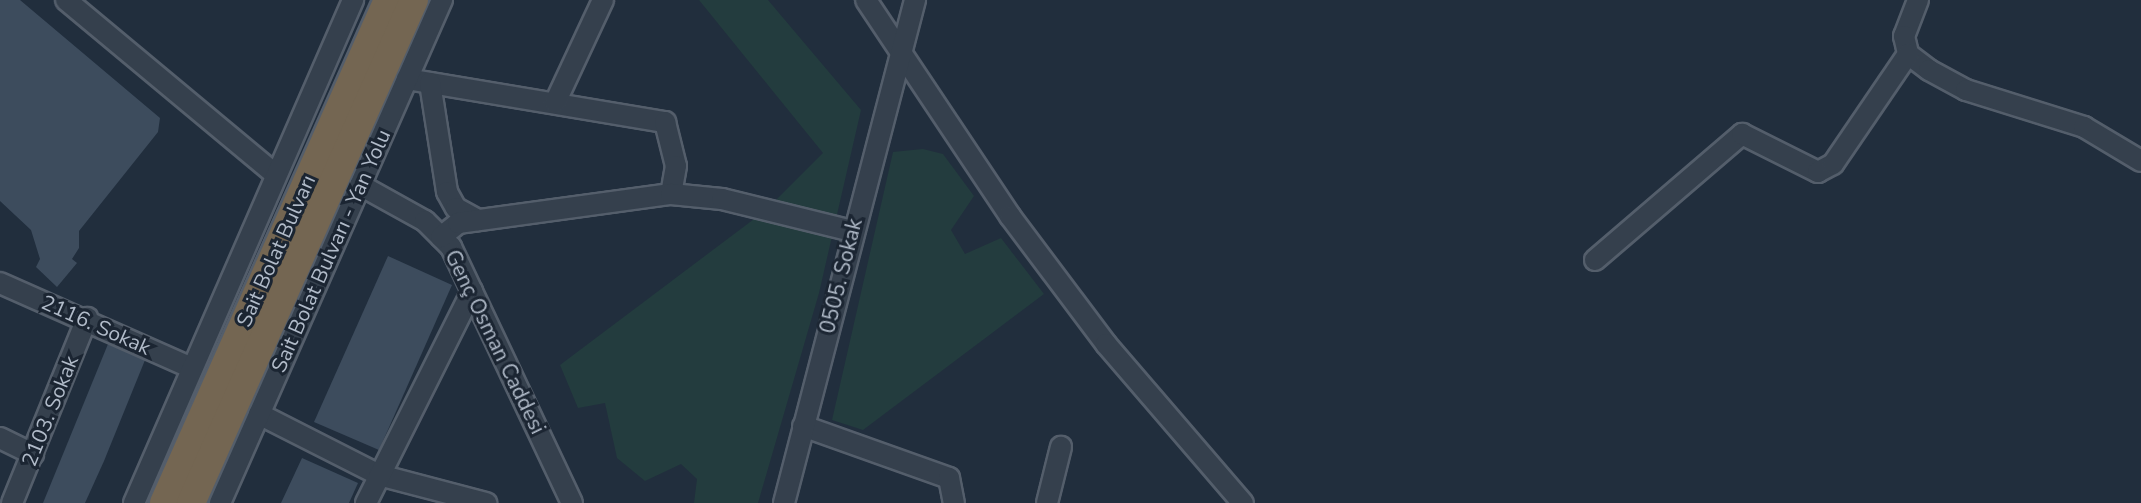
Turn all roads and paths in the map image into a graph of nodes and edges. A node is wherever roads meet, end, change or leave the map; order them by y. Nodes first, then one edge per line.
1 (66, 0) edge
2 (388, 0) edge
3 (414, 0) edge
4 (442, 0) edge
5 (603, 0) edge
6 (866, 0) edge
7 (915, 0) edge
8 (1918, 0) edge
9 (347, 3) edge
10 (899, 50) junction
11 (1908, 54) junction
12 (407, 79) junction
13 (430, 83) junction
14 (555, 103) junction
15 (2141, 161) edge
16 (276, 175) junction
17 (360, 185) junction
18 (671, 194) junction
19 (478, 220) junction
20 (852, 231) junction
21 (441, 237) junction
22 (1594, 260) dead end
23 (0, 283) edge
24 (472, 291) junction
25 (87, 318) junction
26 (192, 368) junction
27 (259, 414) junction
28 (803, 426) junction
29 (0, 438) edge
30 (1061, 447) dead end
31 (33, 453) junction
32 (379, 475) junction
33 (1226, 484) junction
34 (12, 503) edge
35 (134, 503) edge
36 (164, 503) edge
37 (191, 503) edge
38 (220, 503) edge
39 (366, 503) edge
40 (486, 503) edge
41 (572, 503) edge
42 (784, 503) edge
43 (954, 503) edge
44 (1047, 503) edge
45 (1220, 503) edge
46 (1243, 503) edge

1 - 16 street
2 - 36 highway, Sait Bolat Bulvarı
3 - 37 highway
4 - 12 street, Sait Bolat Bulvarı - Yan Yolu
5 - 14 street
6 - 10 street
7 - 10 street, 0505. Sokak
8 - 11 street
9 - 16 street
10 - 20 street, 0505. Sokak
10 - 33 street
11 - 15 street
11 - 22 street
12 - 13 street
12 - 17 street, Sait Bolat Bulvarı - Yan Yolu
13 - 14 street
13 - 19 street
14 - 18 street
16 - 26 street
17 - 21 street, Genç Osman Caddesi
17 - 27 street, Sait Bolat Bulvarı - Yan Yolu
18 - 19 street
18 - 20 street
19 - 21 street
20 - 28 street, 0505. Sokak
21 - 24 street, Genç Osman Caddesi
23 - 25 street, 2116. Sokak
24 - 32 street
24 - 41 street, Genç Osman Caddesi
25 - 26 street, 2116. Sokak
25 - 31 street, 2103. Sokak
26 - 35 street
27 - 32 street
27 - 38 street, Sait Bolat Bulvarı - Yan Yolu
28 - 42 street, 0505. Sokak
28 - 43 street
29 - 31 street
30 - 44 street
31 - 34 street, 2103. Sokak
32 - 39 street
32 - 40 street
33 - 45 street
33 - 46 street

